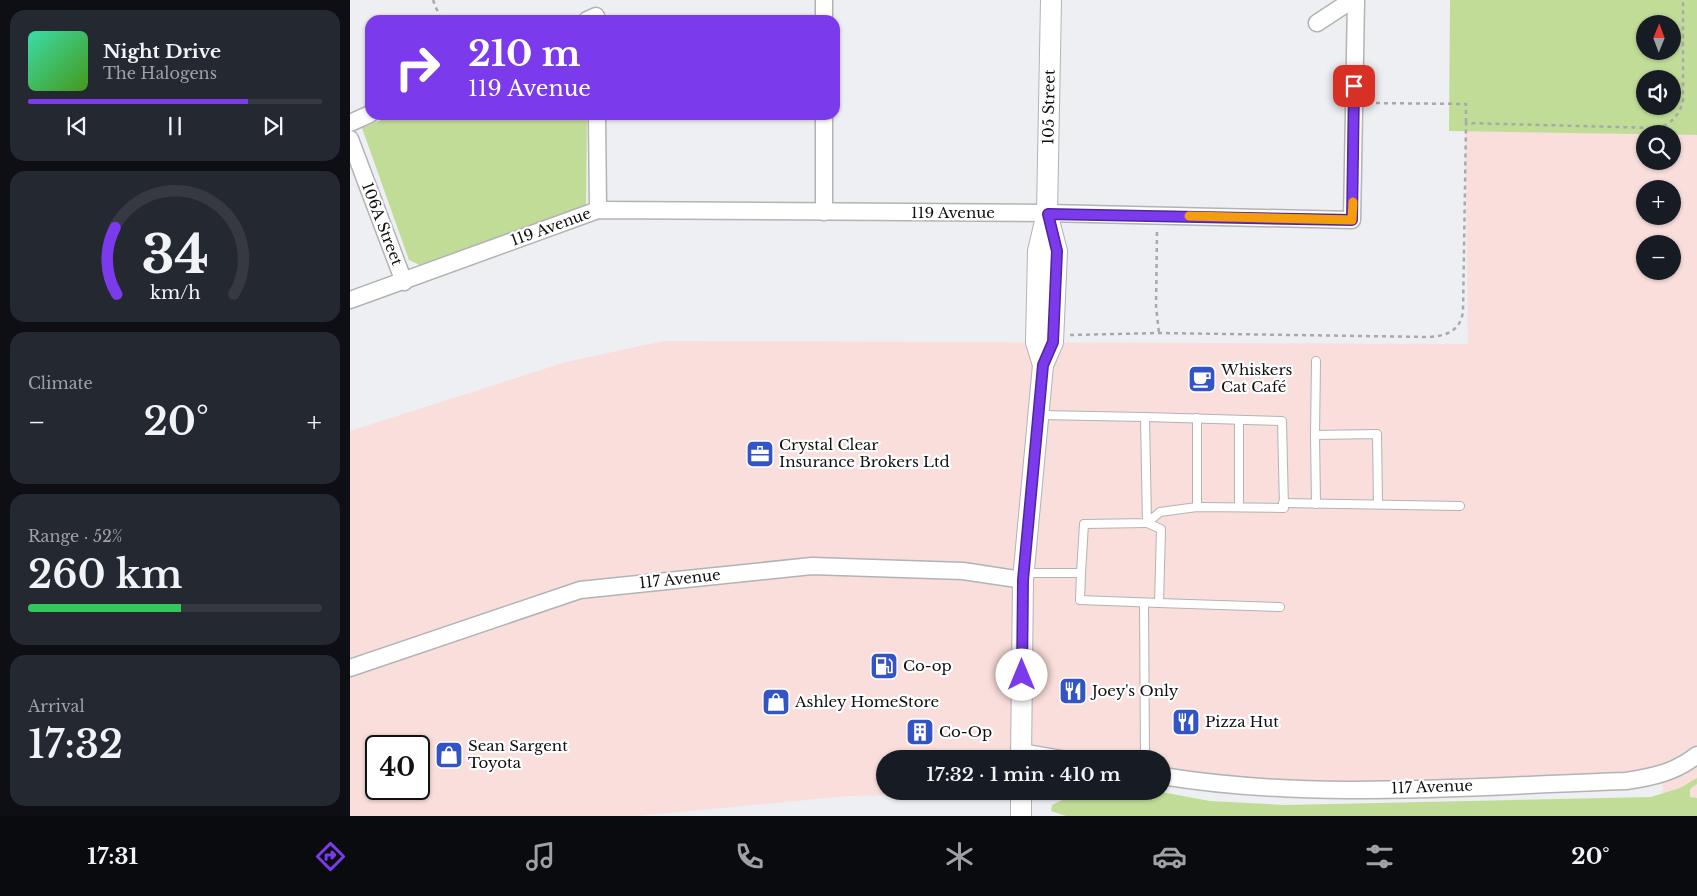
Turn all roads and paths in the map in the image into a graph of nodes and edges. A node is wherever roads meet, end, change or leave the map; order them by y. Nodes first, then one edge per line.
1 (434, 0) edge
2 (824, 0) edge
3 (1051, 0) edge
4 (1352, 0) edge
5 (1356, 0) edge
6 (1683, 0) edge
7 (440, 15) edge
8 (824, 15) edge
9 (1317, 23) dead end
10 (1354, 103) junction
11 (365, 116) edge
12 (597, 120) edge
13 (824, 120) edge
14 (350, 123) edge
15 (1466, 123) junction
16 (350, 139) edge
17 (598, 210) junction
18 (824, 212) junction
19 (1048, 214) junction
20 (1157, 228) dead end
21 (404, 282) junction
22 (350, 300) edge
23 (1160, 333) junction
24 (1064, 335) dead end
25 (1316, 361) dead end
26 (1039, 415) junction
27 (1145, 417) junction
28 (1197, 418) junction
29 (1239, 420) junction
30 (1315, 435) junction
31 (1284, 503) junction
32 (1316, 504) junction
33 (1378, 504) junction
34 (1460, 506) dead end
35 (1197, 507) junction
36 (1240, 507) junction
37 (1148, 523) junction
38 (1081, 573) junction
39 (1023, 576) junction
40 (1144, 603) junction
41 (1159, 603) junction
42 (1280, 607) dead end
43 (350, 668) edge
44 (1021, 750) edge
45 (1145, 750) edge
46 (1697, 755) edge
47 (1171, 778) edge
48 (1021, 800) edge
49 (1021, 816) edge

1 - 7 path
2 - 8 street
3 - 19 street, 105 Street
4 - 9 street
5 - 10 street, 119 Avenue
6 - 15 path
10 - 15 path
10 - 19 street, 119 Avenue
11 - 14 street
12 - 17 street
13 - 18 street
15 - 23 path
16 - 21 street, 106A Street
17 - 18 street, 119 Avenue
17 - 21 street, 119 Avenue
18 - 19 street, 119 Avenue
19 - 26 street, 105 Street
20 - 23 path
21 - 22 street, 119 Avenue
23 - 24 path
25 - 30 lane
26 - 27 lane
26 - 39 street, 105 Street
27 - 28 lane
27 - 37 lane
28 - 29 lane
28 - 35 lane
29 - 31 lane
29 - 36 lane
30 - 32 lane
30 - 33 lane
31 - 32 lane
31 - 36 lane
32 - 33 lane
33 - 34 lane
35 - 36 lane
35 - 37 lane
37 - 38 lane
37 - 41 lane
38 - 39 lane
38 - 40 lane
39 - 43 street, 117 Avenue
39 - 44 street, 105 Street
40 - 41 lane
40 - 45 lane
41 - 42 lane
46 - 47 street, 117 Avenue
48 - 49 street

